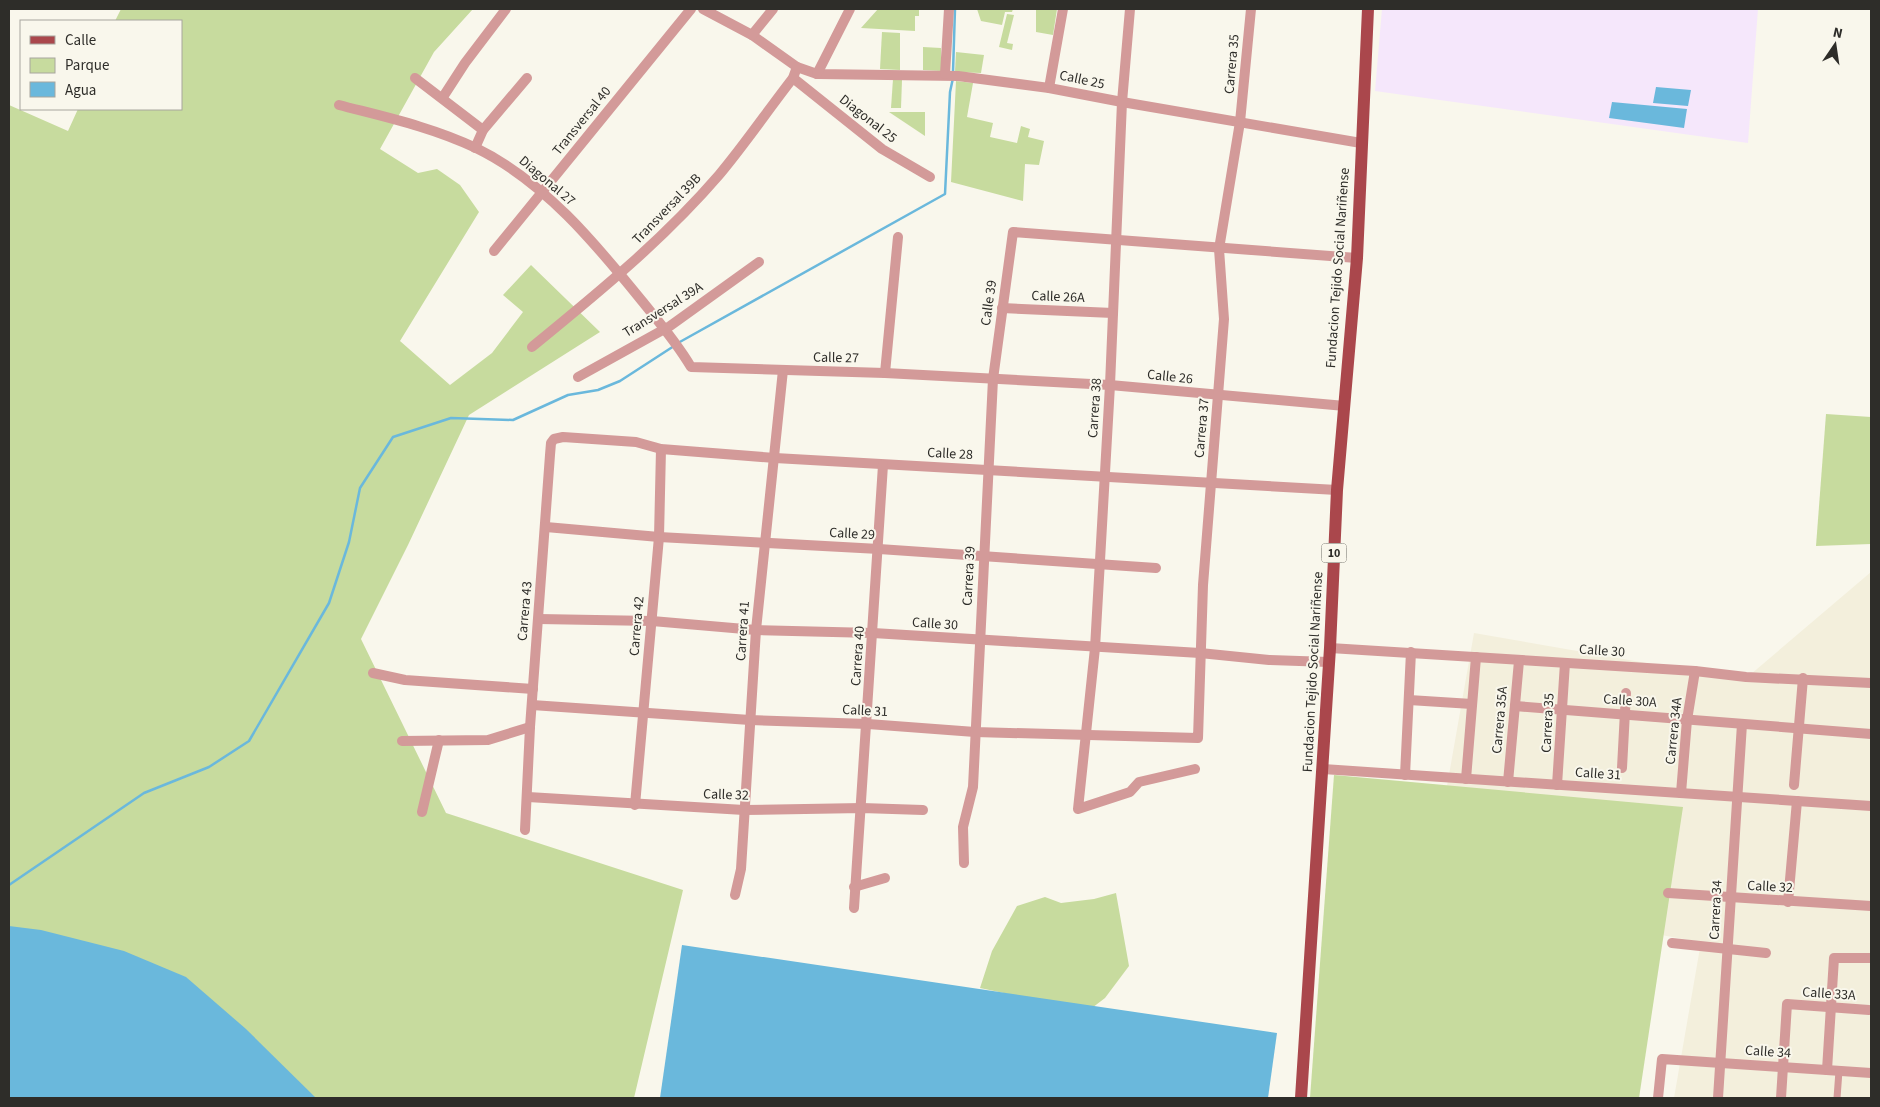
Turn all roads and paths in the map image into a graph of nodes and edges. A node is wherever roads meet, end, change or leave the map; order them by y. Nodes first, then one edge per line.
1 (506, 9) edge
2 (691, 9) edge
3 (703, 9) edge
4 (773, 9) edge
5 (850, 9) edge
6 (949, 9) edge
7 (1063, 9) edge
8 (1130, 9) edge
9 (1251, 9) edge
10 (1368, 9) edge
11 (752, 35) junction
12 (797, 67) junction
13 (817, 74) junction
14 (951, 75) junction
15 (415, 78) dead end
16 (527, 78) dead end
17 (792, 78) junction
18 (1049, 88) junction
19 (443, 98) junction
20 (1122, 102) junction
21 (339, 105) dead end
22 (1240, 122) junction
23 (483, 130) junction
24 (1361, 144) junction
25 (475, 148) junction
26 (930, 177) dead end
27 (542, 193) junction
28 (898, 237) dead end
29 (1117, 240) junction
30 (1219, 249) junction
31 (494, 251) dead end
32 (1357, 258) junction
33 (760, 262) dead end
34 (621, 275) junction
35 (1002, 308) junction
36 (1113, 312) junction
37 (664, 328) junction
38 (532, 347) dead end
39 (684, 355) joint
40 (782, 370) junction
41 (885, 373) junction
42 (578, 377) dead end
43 (993, 379) junction
44 (1110, 385) junction
45 (1219, 396) junction
46 (1345, 406) junction
47 (563, 437) joint
48 (661, 449) junction
49 (775, 458) junction
50 (883, 465) junction
51 (989, 470) junction
52 (1104, 477) junction
53 (1211, 483) junction
54 (1337, 490) junction
55 (546, 527) junction
56 (659, 537) junction
57 (763, 544) junction
58 (879, 549) junction
59 (983, 556) junction
60 (1099, 564) junction
61 (1156, 568) dead end
62 (539, 618) junction
63 (652, 622) junction
64 (756, 630) junction
65 (873, 633) junction
66 (979, 641) junction
67 (1095, 648) junction
68 (1330, 648) junction
69 (1411, 652) junction
70 (1200, 653) junction
71 (1476, 657) junction
72 (1519, 661) junction
73 (1329, 662) junction
74 (1565, 662) junction
75 (1694, 671) junction
76 (373, 673) dead end
77 (1803, 678) junction
78 (1871, 683) edge
79 (532, 689) junction
80 (1626, 693) dead end
81 (1409, 700) junction
82 (1472, 704) junction
83 (532, 706) junction
84 (1514, 706) junction
85 (1563, 710) junction
86 (643, 713) junction
87 (1625, 715) junction
88 (750, 720) junction
89 (1687, 720) junction
90 (868, 724) junction
91 (1742, 724) junction
92 (530, 727) junction
93 (1800, 728) junction
94 (975, 732) junction
95 (1871, 734) edge
96 (1084, 735) junction
97 (1198, 738) joint
98 (439, 740) junction
99 (402, 741) dead end
100 (1622, 768) dead end
101 (1195, 769) dead end
102 (1323, 769) junction
103 (1405, 775) junction
104 (1466, 779) junction
105 (1508, 782) junction
106 (1557, 785) junction
107 (1794, 785) dead end
108 (1681, 793) junction
109 (528, 797) junction
110 (1736, 797) junction
111 (1797, 801) junction
112 (635, 805) junction
113 (1871, 806) edge
114 (862, 808) junction
115 (744, 810) junction
116 (923, 810) dead end
117 (422, 812) dead end
118 (525, 830) dead end
119 (964, 863) dead end
120 (885, 878) dead end
121 (854, 887) junction
122 (1668, 892) dead end
123 (735, 895) dead end
124 (1731, 898) junction
125 (1788, 902) junction
126 (1871, 906) edge
127 (854, 908) dead end
128 (1672, 943) dead end
129 (1728, 948) junction
130 (1766, 953) dead end
131 (1871, 958) edge
132 (1831, 1007) junction
133 (1869, 1010) dead end
134 (1720, 1063) junction
135 (1784, 1067) junction
136 (1827, 1070) junction
137 (1839, 1071) junction
138 (1871, 1073) edge
139 (1301, 1098) edge
140 (1658, 1098) edge
141 (1718, 1098) edge
142 (1781, 1098) edge
143 (1837, 1098) edge

1 - 19 street
2 - 27 street, Transversal 40
3 - 11 street
4 - 11 street
5 - 13 street
6 - 14 street
7 - 18 street
8 - 20 street, Carrera 38
9 - 22 street, Carrera 35
10 - 24 main road, Fundacion Tejido Social Nariñense / 10
11 - 12 street
12 - 13 street, Calle 25
12 - 17 street, Transversal 39B
13 - 14 street, Calle 25
14 - 18 street, Calle 25
15 - 19 street
16 - 23 street
17 - 26 street, Diagonal 25
17 - 34 street, Transversal 39B
18 - 20 street, Calle 25
19 - 23 street
20 - 22 street, Calle 25
20 - 29 street, Carrera 38
21 - 25 street, Diagonal 27
22 - 24 street, Calle 25
22 - 30 street, Carrera 37
23 - 25 street
24 - 32 main road, Fundacion Tejido Social Nariñense / 10
25 - 27 street, Diagonal 27
27 - 31 street, Transversal 40
27 - 34 street, Diagonal 27
28 - 41 street
29 - 30 street
29 - 35 street, Calle 39
29 - 36 street, Carrera 38
30 - 32 street
30 - 45 street, Carrera 37
32 - 46 main road, Fundacion Tejido Social Nariñense / 10
33 - 37 street, Transversal 39A
34 - 37 street, Diagonal 27
34 - 38 street, Transversal 39B
35 - 36 street, Calle 26A
35 - 43 street, Calle 39
36 - 44 street, Carrera 38
37 - 39 street, Diagonal 27
37 - 42 street, Transversal 39A
39 - 40 street, Calle 27
40 - 41 street, Calle 27
40 - 49 street, Carrera 41
41 - 43 street, Calle 27
43 - 44 street, Calle 26
43 - 51 street, Carrera 39
44 - 45 street, Calle 26
44 - 52 street, Carrera 38
45 - 46 street, Calle 26
45 - 53 street, Carrera 37
46 - 54 main road, Fundacion Tejido Social Nariñense / 10
47 - 48 street, Calle 28
47 - 55 street, Carrera 43
48 - 49 street, Calle 28
48 - 56 street, Carrera 42
49 - 50 street, Calle 28
49 - 57 street, Carrera 41
50 - 51 street, Calle 28
50 - 58 street, Carrera 40
51 - 52 street, Calle 28
51 - 59 street, Carrera 39
52 - 53 street, Calle 28
52 - 60 street, Carrera 38
53 - 54 street, Calle 28
53 - 70 street, Carrera 37
54 - 68 main road, Fundacion Tejido Social Nariñense / 10
55 - 56 street, Calle 29
55 - 62 street, Carrera 43
56 - 57 street, Calle 29
56 - 63 street, Carrera 42
57 - 58 street, Calle 29
57 - 64 street, Carrera 41
58 - 59 street, Calle 29
58 - 65 street, Carrera 40
59 - 60 street, Calle 29
59 - 66 street, Carrera 39
60 - 61 street, Calle 29
60 - 67 street, Carrera 38
62 - 63 street, Calle 30
62 - 79 street, Carrera 43
63 - 64 street, Calle 30
63 - 86 street, Carrera 42
64 - 65 street, Calle 30
64 - 88 street, Carrera 41
65 - 66 street, Calle 30
65 - 90 street, Carrera 40
66 - 67 street, Calle 30
66 - 94 street, Carrera 39
67 - 70 street, Calle 30
67 - 96 street, Carrera 38
68 - 69 street, Calle 30
68 - 73 main road, Fundacion Tejido Social Nariñense / 10
69 - 71 street, Calle 30
69 - 81 street
70 - 73 street, Calle 30
70 - 97 street, Carrera 37
71 - 72 street, Calle 30
71 - 82 street
72 - 74 street, Calle 30
72 - 84 street, Carrera 35A
73 - 102 main road, Fundacion Tejido Social Nariñense / 10
74 - 75 street, Calle 30
74 - 85 street, Carrera 35
75 - 77 street, Calle 30
75 - 89 street, Carrera 34A
76 - 79 street
77 - 78 street, Calle 30
77 - 93 street
79 - 83 street, Carrera 43
80 - 87 street
81 - 82 street
81 - 103 street
82 - 104 street
83 - 86 street, Calle 31
83 - 92 street, Carrera 43
84 - 85 street, Calle 30A
84 - 105 street, Carrera 35A
85 - 87 street, Calle 30A
85 - 106 street, Carrera 35
86 - 88 street, Calle 31
86 - 112 street, Carrera 42
87 - 89 street, Calle 30A
87 - 100 street
88 - 90 street, Calle 31
88 - 115 street, Carrera 41
89 - 91 street, Calle 30A
89 - 108 street, Carrera 34A
90 - 94 street, Calle 31
90 - 114 street, Carrera 40
91 - 93 street
91 - 110 street, Carrera 34
92 - 98 street
92 - 109 street, Carrera 43
93 - 95 street
93 - 107 street
94 - 96 street, Calle 31
94 - 119 street, Carrera 39
96 - 97 street, Calle 31
96 - 101 street, Carrera 38
98 - 99 street
98 - 117 street
102 - 103 street, Calle 31
102 - 139 main road, Fundacion Tejido Social Nariñense / 10
103 - 104 street, Calle 31
104 - 105 street, Calle 31
105 - 106 street, Calle 31
106 - 108 street, Calle 31
108 - 110 street, Calle 31
109 - 112 street, Calle 32
109 - 118 street, Carrera 43
110 - 111 street, Calle 31
110 - 124 street, Carrera 34
111 - 113 street, Calle 31
111 - 125 street
112 - 115 street, Calle 32
114 - 115 street, Calle 32
114 - 116 street, Calle 32
114 - 121 street, Carrera 40
115 - 123 street, Carrera 41
120 - 121 street
121 - 127 street, Carrera 40
122 - 124 street, Calle 32
124 - 125 street, Calle 32
124 - 129 street, Carrera 34
125 - 126 street, Calle 32
128 - 129 street
129 - 130 street
129 - 134 street, Carrera 34
131 - 132 street
132 - 133 street, Calle 33A
132 - 135 street, Calle 33A
132 - 136 street
134 - 135 street, Calle 34
134 - 140 street, Calle 34
134 - 141 street, Carrera 34
135 - 136 street, Calle 34
135 - 142 street
136 - 137 street, Calle 34
137 - 138 street, Calle 34
137 - 143 street

